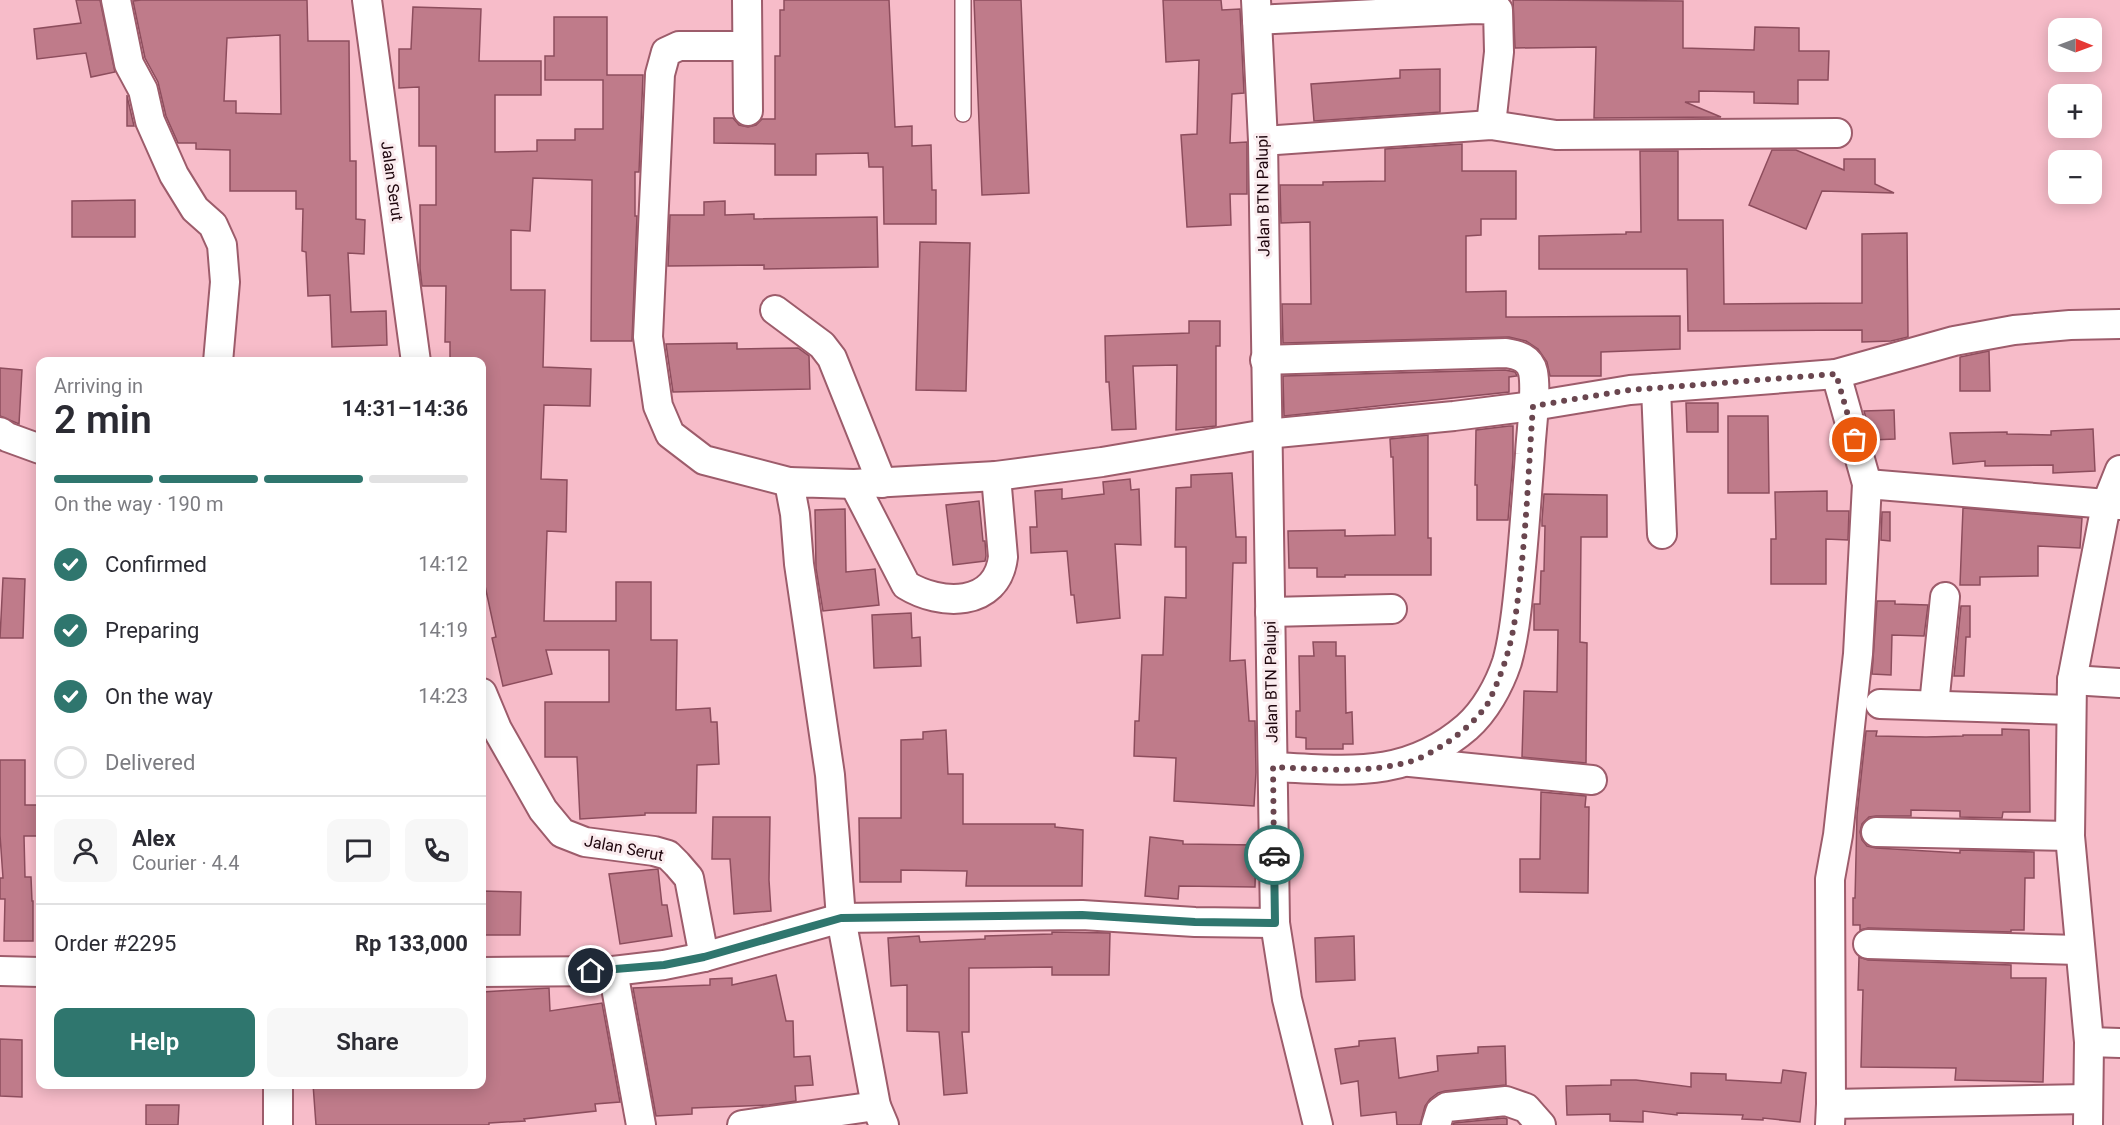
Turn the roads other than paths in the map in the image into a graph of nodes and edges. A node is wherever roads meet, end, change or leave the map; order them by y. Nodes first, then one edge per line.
1 (116, 0) edge
2 (367, 0) edge
3 (747, 0) edge
4 (963, 0) edge
5 (1497, 5) edge
6 (1256, 10) edge
7 (747, 45) junction
8 (748, 111) dead end
9 (963, 114) dead end
10 (1491, 125) junction
11 (1837, 133) dead end
12 (1263, 141) junction
13 (776, 310) dead end
14 (2120, 324) edge
15 (218, 357) edge
16 (415, 357) edge
17 (1265, 360) junction
18 (1836, 374) junction
19 (1656, 388) junction
20 (1533, 406) junction
21 (0, 432) edge
22 (1266, 434) junction
23 (36, 448) edge
24 (2120, 470) edge
25 (996, 476) junction
26 (789, 482) junction
27 (868, 484) junction
28 (1867, 484) junction
29 (2113, 505) edge
30 (1662, 534) dead end
31 (1945, 597) dead end
32 (1392, 609) dead end
33 (1270, 612) junction
34 (2072, 680) junction
35 (2120, 683) edge
36 (486, 703) edge
37 (1880, 704) dead end
38 (1934, 705) junction
39 (2070, 710) junction
40 (1410, 762) junction
41 (1273, 767) junction
42 (1592, 780) dead end
43 (1876, 832) dead end
44 (2070, 836) junction
45 (841, 918) junction
46 (1275, 923) junction
47 (1868, 944) dead end
48 (2079, 950) junction
49 (704, 957) junction
50 (0, 971) edge
51 (613, 971) junction
52 (36, 972) edge
53 (486, 972) edge
54 (2089, 1042) junction
55 (2120, 1043) edge
56 (279, 1089) edge
57 (2088, 1112) edge
58 (1830, 1114) edge
59 (880, 1115) edge
60 (278, 1125) edge
61 (641, 1125) edge
62 (742, 1125) edge
63 (749, 1125) edge
64 (1318, 1125) edge
65 (1436, 1125) edge
66 (1541, 1125) edge

1 - 15 street
2 - 16 street, Jalan Serut
3 - 7 street
4 - 9 lane
5 - 6 street
5 - 10 street
6 - 12 street, Jalan BTN Palupi
7 - 8 street
7 - 26 street
10 - 11 street
10 - 12 street
12 - 17 street, Jalan BTN Palupi
13 - 27 street
14 - 18 street
17 - 20 street
17 - 22 street, Jalan BTN Palupi
18 - 19 street
18 - 28 street
19 - 20 street
19 - 30 street
20 - 22 street
20 - 40 street
21 - 23 street
22 - 25 street
22 - 33 street, Jalan BTN Palupi
24 - 29 street
25 - 27 street
25 - 27 street
26 - 27 street
26 - 45 street
28 - 29 street
28 - 58 street
29 - 34 street
31 - 38 street
32 - 33 street
33 - 41 street, Jalan BTN Palupi
34 - 35 street
34 - 39 street
36 - 49 street, Jalan Serut
37 - 38 street
38 - 39 street
39 - 44 street
40 - 41 street
40 - 42 street
41 - 46 street, Jalan BTN Palupi
43 - 44 street
44 - 48 street
45 - 46 street
45 - 49 street
45 - 59 street
46 - 64 street, Jalan BTN Palupi
47 - 48 street
48 - 54 street
49 - 51 street
50 - 52 street
51 - 53 street
51 - 61 street
54 - 55 street
54 - 57 street
56 - 60 street
57 - 58 street
59 - 63 street
62 - 63 street
65 - 66 street

